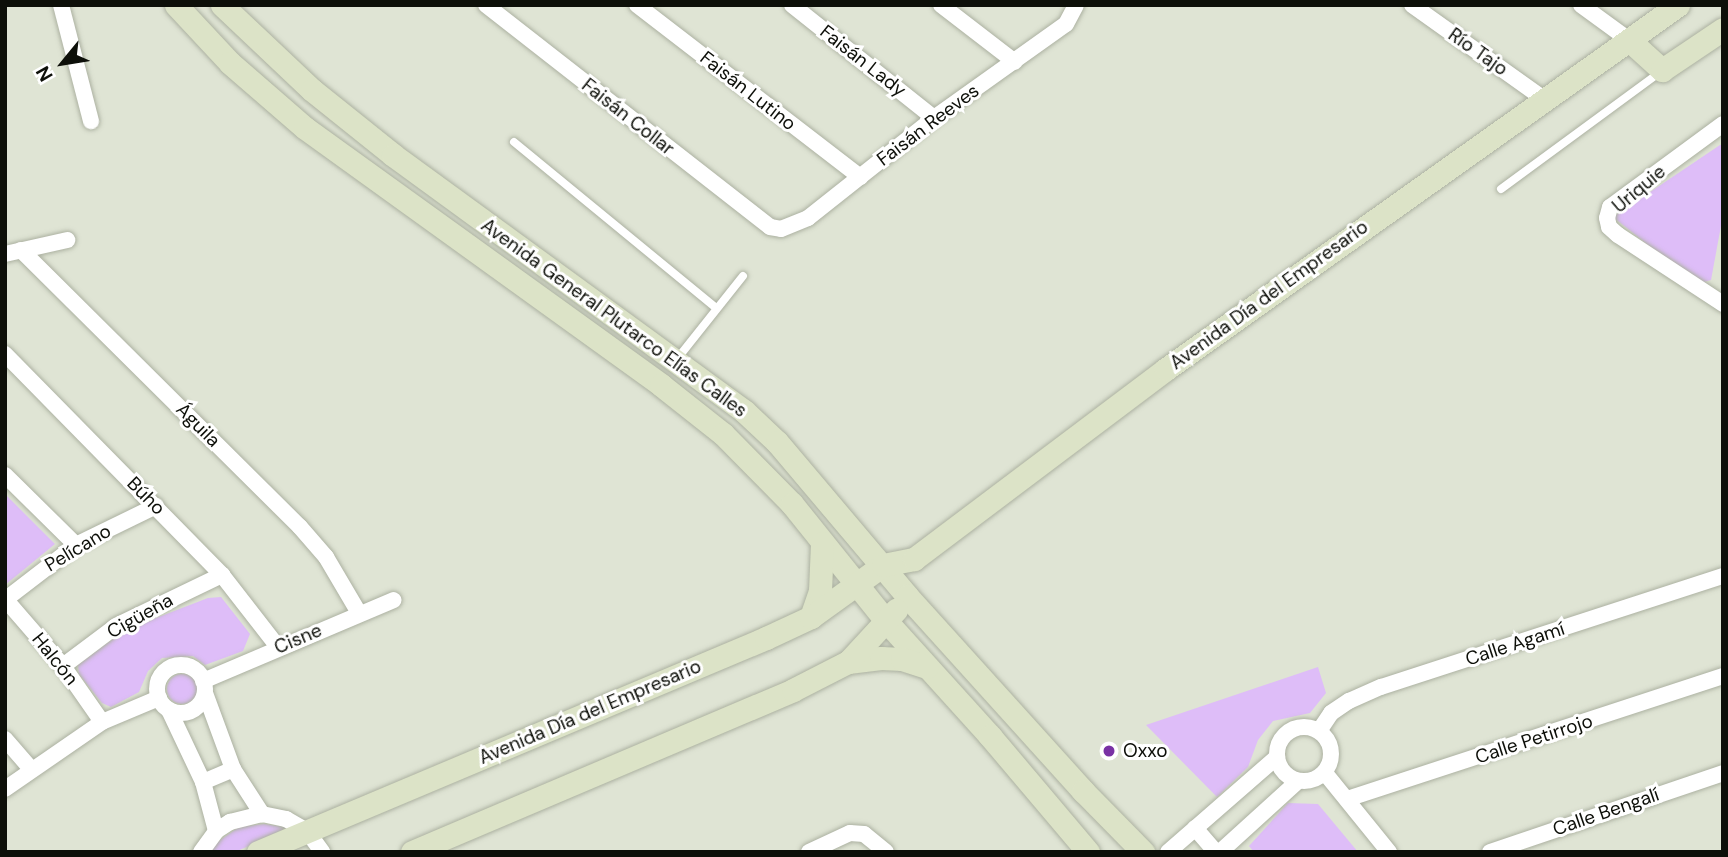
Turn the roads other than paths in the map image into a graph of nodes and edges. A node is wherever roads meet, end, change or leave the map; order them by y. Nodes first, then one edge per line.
1 (61, 5) edge
2 (176, 5) edge
3 (222, 5) edge
4 (486, 5) edge
5 (637, 5) edge
6 (792, 5) edge
7 (941, 5) edge
8 (1076, 5) edge
9 (1412, 5) edge
10 (1581, 5) edge
11 (1678, 5) edge
12 (1723, 29) edge
13 (1629, 40) junction
14 (1015, 62) junction
15 (1662, 70) junction
16 (1544, 99) junction
17 (934, 118) junction
18 (91, 121) dead end
19 (1723, 124) edge
20 (514, 142) dead end
21 (860, 177) junction
22 (1501, 189) dead end
23 (456, 202) junction
24 (421, 212) junction
25 (770, 227) joint
26 (67, 240) dead end
27 (13, 252) edge
28 (743, 276) dead end
29 (1723, 304) edge
30 (716, 308) junction
31 (5, 354) edge
32 (677, 359) junction
33 (5, 475) edge
34 (156, 506) junction
35 (822, 542) junction
36 (76, 545) junction
37 (914, 559) junction
38 (883, 565) junction
39 (222, 575) junction
40 (1723, 576) edge
41 (857, 584) junction
42 (907, 596) junction
43 (6, 599) edge
44 (394, 600) dead end
45 (359, 613) junction
46 (811, 617) junction
47 (887, 622) junction
48 (278, 647) junction
49 (848, 662) junction
50 (63, 666) junction
51 (928, 667) junction
52 (1723, 676) edge
53 (204, 687) junction
54 (164, 704) junction
55 (103, 722) junction
56 (1319, 731) junction
57 (5, 739) edge
58 (1277, 757) junction
59 (31, 769) junction
60 (233, 769) junction
61 (1325, 773) junction
62 (1723, 773) edge
63 (1298, 781) junction
64 (203, 782) junction
65 (5, 789) edge
66 (1347, 799) junction
67 (262, 814) junction
68 (1195, 828) junction
69 (216, 831) junction
70 (306, 831) junction
71 (201, 852) edge
72 (258, 852) edge
73 (322, 852) edge
74 (412, 852) edge
75 (808, 852) edge
76 (886, 852) edge
77 (1088, 852) edge
78 (1143, 852) edge
79 (1168, 852) edge
80 (1218, 852) edge
81 (1389, 852) edge
82 (1490, 852) edge

1 - 18 street
2 - 24 street, Avenida General Plutarco Elías Calles
3 - 23 street, Avenida General Plutarco Elías Calles
4 - 25 street, Faisán Collar
5 - 21 street, Faisán Lutino
6 - 17 street, Faisán Lady
7 - 14 street
8 - 14 street, Faisán Reeves
9 - 16 street, Río Tajo
10 - 13 street
11 - 13 street, Avenida Día del Empresario
12 - 15 street
13 - 15 street
13 - 16 street, Avenida Día del Empresario
14 - 17 street, Faisán Reeves
15 - 22 lane
16 - 37 street, Avenida Día del Empresario
17 - 21 street, Faisán Reeves
19 - 29 street, Uriquie
20 - 30 lane
21 - 25 street, Faisán Reeves
23 - 24 street
23 - 32 street, Avenida General Plutarco Elías Calles
24 - 35 street, Avenida General Plutarco Elías Calles
26 - 27 street
27 - 45 street, Águila
28 - 30 lane
30 - 32 lane
31 - 34 street, Búho
32 - 38 street, Avenida General Plutarco Elías Calles
33 - 36 street
34 - 36 street, Pelícano
34 - 39 street, Búho
35 - 41 street, Avenida General Plutarco Elías Calles
35 - 46 street
36 - 43 street, Pelícano
37 - 38 street, Avenida Día del Empresario
37 - 42 street
38 - 41 street, Avenida Día del Empresario
38 - 42 street, Avenida General Plutarco Elías Calles
39 - 48 street, Búho
39 - 50 street, Cigüeña
40 - 56 street, Calle Agamí
41 - 46 street, Avenida Día del Empresario
41 - 47 street, Avenida General Plutarco Elías Calles
42 - 47 street
42 - 78 street, Avenida General Plutarco Elías Calles
43 - 50 street, Halcón
44 - 45 street, Cisne
45 - 48 street, Cisne
46 - 70 street, Avenida Día del Empresario
47 - 49 street
47 - 51 street, Avenida General Plutarco Elías Calles
48 - 53 street, Cisne
49 - 51 street
49 - 74 street
50 - 55 street, Halcón
51 - 77 street, Avenida General Plutarco Elías Calles
52 - 66 street, Calle Petirrojo
53 - 54 street
53 - 54 street
53 - 60 street
54 - 55 street
54 - 64 street
55 - 59 street
56 - 58 street
56 - 61 street
57 - 59 street
58 - 63 street
58 - 68 street
59 - 65 street
60 - 64 street
60 - 67 street
61 - 63 street
61 - 66 street
62 - 82 street, Calle Bengalí
63 - 80 street
64 - 69 street
66 - 81 street
67 - 69 street
67 - 70 street
68 - 79 street
68 - 80 street
69 - 71 street
70 - 72 street, Avenida Día del Empresario
70 - 73 street
75 - 76 street

